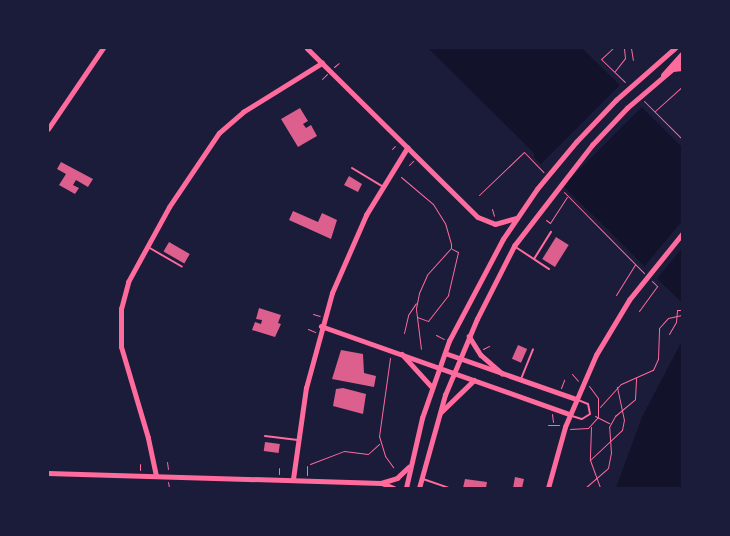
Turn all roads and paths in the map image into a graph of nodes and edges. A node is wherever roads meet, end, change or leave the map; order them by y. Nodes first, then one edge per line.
1 (103, 48) edge
2 (307, 48) edge
3 (624, 48) edge
4 (632, 48) edge
5 (673, 48) edge
6 (682, 54) edge
7 (633, 60) dead end
8 (682, 61) edge
9 (322, 63) junction
10 (339, 63) dead end
11 (333, 68) dead end
12 (682, 68) edge
13 (671, 69) junction
14 (615, 72) dead end
15 (327, 74) dead end
16 (661, 78) junction
17 (322, 79) dead end
18 (682, 87) edge
19 (655, 111) dead end
20 (48, 129) edge
21 (398, 143) dead end
22 (407, 148) junction
23 (392, 149) dead end
24 (413, 161) dead end
25 (409, 165) dead end
26 (352, 168) dead end
27 (401, 177) dead end
28 (548, 177) dead end
29 (382, 186) junction
30 (561, 190) dead end
31 (479, 195) dead end
32 (567, 196) junction
33 (492, 209) dead end
34 (516, 218) junction
35 (546, 220) dead end
36 (495, 221) dead end
37 (551, 232) dead end
38 (682, 234) edge
39 (147, 246) junction
40 (514, 246) junction
41 (451, 248) junction
42 (534, 259) junction
43 (636, 265) junction
44 (182, 268) dead end
45 (549, 269) dead end
46 (616, 295) dead end
47 (682, 302) edge
48 (417, 303) junction
49 (682, 310) edge
50 (639, 311) dead end
51 (313, 314) dead end
52 (677, 315) junction
53 (320, 316) dead end
54 (417, 317) junction
55 (321, 326) junction
56 (308, 329) dead end
57 (404, 333) dead end
58 (669, 334) dead end
59 (314, 335) dead end
60 (436, 335) dead end
61 (469, 336) junction
62 (449, 341) junction
63 (420, 349) dead end
64 (533, 349) dead end
65 (401, 353) junction
66 (445, 353) junction
67 (390, 358) dead end
68 (460, 358) junction
69 (440, 366) junction
70 (454, 372) junction
71 (572, 374) dead end
72 (505, 375) junction
73 (636, 377) junction
74 (474, 380) junction
75 (564, 380) dead end
76 (521, 381) junction
77 (579, 381) dead end
78 (617, 386) junction
79 (432, 387) junction
80 (559, 394) junction
81 (576, 399) junction
82 (600, 407) dead end
83 (554, 409) junction
84 (622, 411) junction
85 (439, 414) junction
86 (570, 414) junction
87 (590, 414) junction
88 (553, 422) junction
89 (610, 423) junction
90 (548, 424) dead end
91 (562, 426) dead end
92 (591, 427) dead end
93 (265, 436) dead end
94 (298, 440) junction
95 (380, 443) junction
96 (609, 443) junction
97 (590, 460) junction
98 (167, 462) dead end
99 (140, 464) dead end
100 (310, 464) dead end
101 (307, 466) dead end
102 (394, 466) dead end
103 (410, 466) junction
104 (279, 468) dead end
105 (140, 471) dead end
106 (168, 472) dead end
107 (48, 473) edge
108 (279, 475) dead end
109 (307, 475) dead end
110 (156, 476) junction
111 (421, 478) junction
112 (293, 479) junction
113 (597, 479) junction
114 (168, 481) dead end
115 (381, 483) junction
116 (168, 487) edge
117 (394, 488) edge
118 (406, 488) edge
119 (419, 488) edge
120 (449, 488) edge
121 (548, 488) edge
122 (585, 488) edge
123 (600, 488) edge

1 - 20 street
2 - 9 street
3 - 14 path
4 - 7 path
5 - 34 street
6 - 16 street
8 - 13 street
9 - 22 street
9 - 39 street
10 - 11 path
12 - 13 street
13 - 16 street
15 - 17 path
16 - 40 street
18 - 19 path
21 - 23 path
22 - 29 street
22 - 34 street
24 - 25 path
26 - 29 lane
27 - 41 path
28 - 31 path
29 - 55 street
30 - 32 path
32 - 35 path
32 - 43 path
33 - 36 path
34 - 62 street
37 - 42 lane
38 - 81 street
39 - 44 lane
39 - 110 street
40 - 42 lane
40 - 61 street
41 - 48 path
41 - 54 path
42 - 45 lane
43 - 46 path
43 - 50 path
47 - 49 path
48 - 54 path
48 - 57 path
49 - 52 path
49 - 52 path
51 - 53 path
52 - 58 path
52 - 73 path
54 - 63 path
55 - 65 street
55 - 94 street
56 - 59 path
60 - 62 path
61 - 68 street
61 - 72 street
62 - 66 street
64 - 76 lane
65 - 69 street
65 - 79 street
66 - 68 street
66 - 69 street
67 - 95 path
68 - 70 street
68 - 72 street
69 - 70 street
69 - 79 street
70 - 74 street
70 - 85 street
71 - 77 path
72 - 76 street
73 - 78 path
73 - 84 path
74 - 83 street
74 - 85 street
75 - 80 path
76 - 80 street
78 - 82 path
78 - 84 path
79 - 103 street
80 - 81 street
81 - 86 street
81 - 87 lane
83 - 86 street
83 - 88 path
84 - 89 path
84 - 96 path
85 - 111 street
86 - 87 lane
86 - 121 street
87 - 89 path
88 - 90 path
88 - 91 path
89 - 96 path
92 - 97 path
93 - 94 lane
94 - 112 street
95 - 100 path
95 - 102 path
96 - 97 path
96 - 113 path
97 - 113 path
98 - 106 path
99 - 105 path
101 - 109 path
103 - 115 street
103 - 118 street
104 - 108 path
107 - 110 street
110 - 112 street
111 - 119 street
111 - 120 lane
112 - 115 street
113 - 122 path
113 - 123 path
114 - 116 path
115 - 117 street

